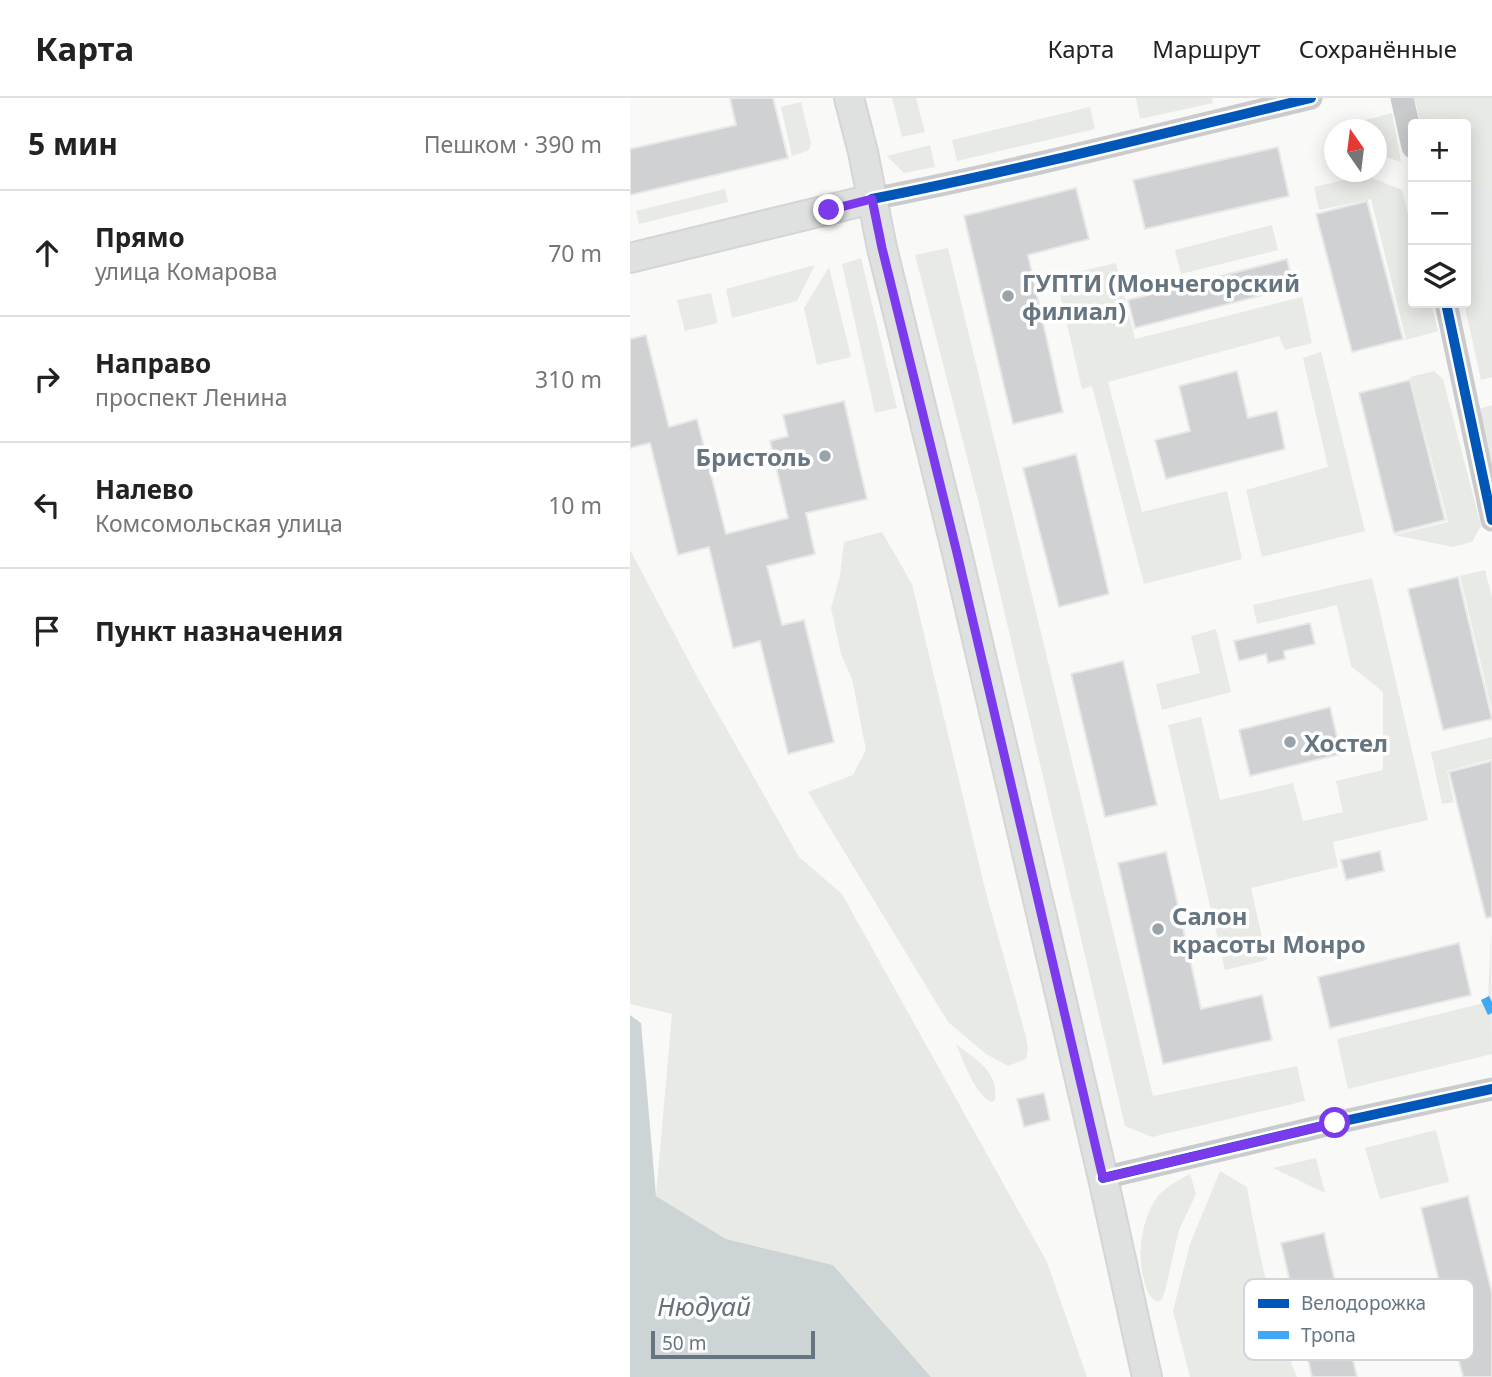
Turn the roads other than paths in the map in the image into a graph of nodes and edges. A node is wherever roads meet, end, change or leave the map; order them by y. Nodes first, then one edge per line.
1 (849, 98) edge
2 (1311, 98) edge
3 (1402, 98) edge
4 (1408, 125) edge
5 (872, 199) junction
6 (630, 258) edge
7 (1447, 308) edge
8 (1492, 520) edge
9 (1492, 1089) edge
10 (1103, 1178) junction
11 (1147, 1377) edge

1 - 5 main road
2 - 5 street
3 - 4 street
5 - 6 main road
5 - 10 main road
7 - 8 street
9 - 10 street
10 - 11 main road

